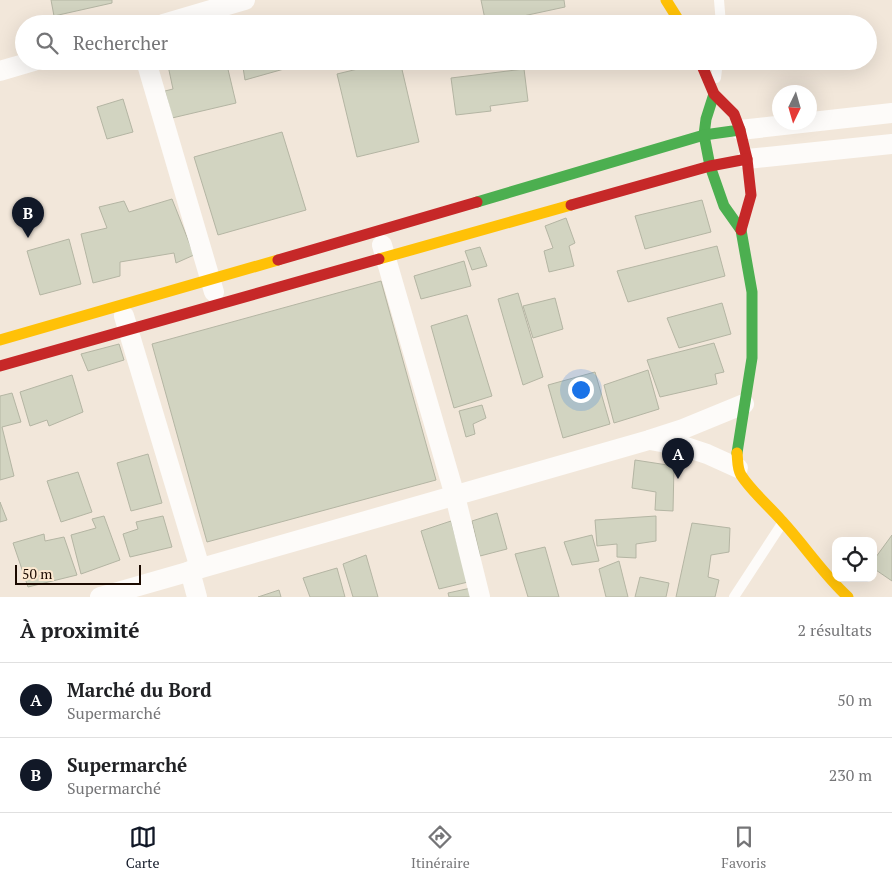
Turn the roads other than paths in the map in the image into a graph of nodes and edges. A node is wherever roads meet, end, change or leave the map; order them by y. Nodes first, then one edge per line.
1 (245, 0) edge
2 (666, 0) edge
3 (719, 0) edge
4 (194, 15) edge
5 (675, 15) edge
6 (720, 15) edge
7 (15, 67) edge
8 (149, 70) edge
9 (704, 70) edge
10 (717, 70) edge
11 (0, 71) edge
12 (714, 94) junction
13 (892, 113) edge
14 (740, 130) junction
15 (704, 135) junction
16 (892, 144) edge
17 (747, 159) junction
18 (710, 166) junction
19 (553, 195) junction
20 (741, 230) junction
21 (378, 231) junction
22 (386, 257) junction
23 (211, 280) junction
24 (217, 304) junction
25 (120, 305) junction
26 (128, 329) junction
27 (0, 340) edge
28 (0, 366) edge
29 (744, 404) junction
30 (649, 440) junction
31 (738, 468) junction
32 (455, 496) junction
33 (783, 522) junction
34 (195, 570) junction
35 (839, 593) edge
36 (100, 597) edge
37 (197, 597) edge
38 (480, 597) edge
39 (734, 597) edge

1 - 4 street
2 - 5 street
3 - 6 lane
7 - 11 street
8 - 23 street
9 - 12 street
10 - 12 lane
12 - 14 street
12 - 15 street
13 - 14 street
14 - 15 street
14 - 17 street
15 - 18 street
15 - 19 street
16 - 17 street
17 - 18 street
17 - 20 street
18 - 19 street
18 - 20 street
19 - 21 street
19 - 22 street
20 - 29 street
21 - 22 street
21 - 23 street
22 - 24 street
22 - 32 street
23 - 24 street
23 - 25 street
24 - 26 street
25 - 26 street
25 - 27 street
26 - 28 street
26 - 34 street
29 - 30 street
29 - 31 street
30 - 31 street
30 - 32 street
31 - 33 street
32 - 34 street
32 - 38 street
33 - 35 street
33 - 39 lane
34 - 36 street
34 - 37 street

